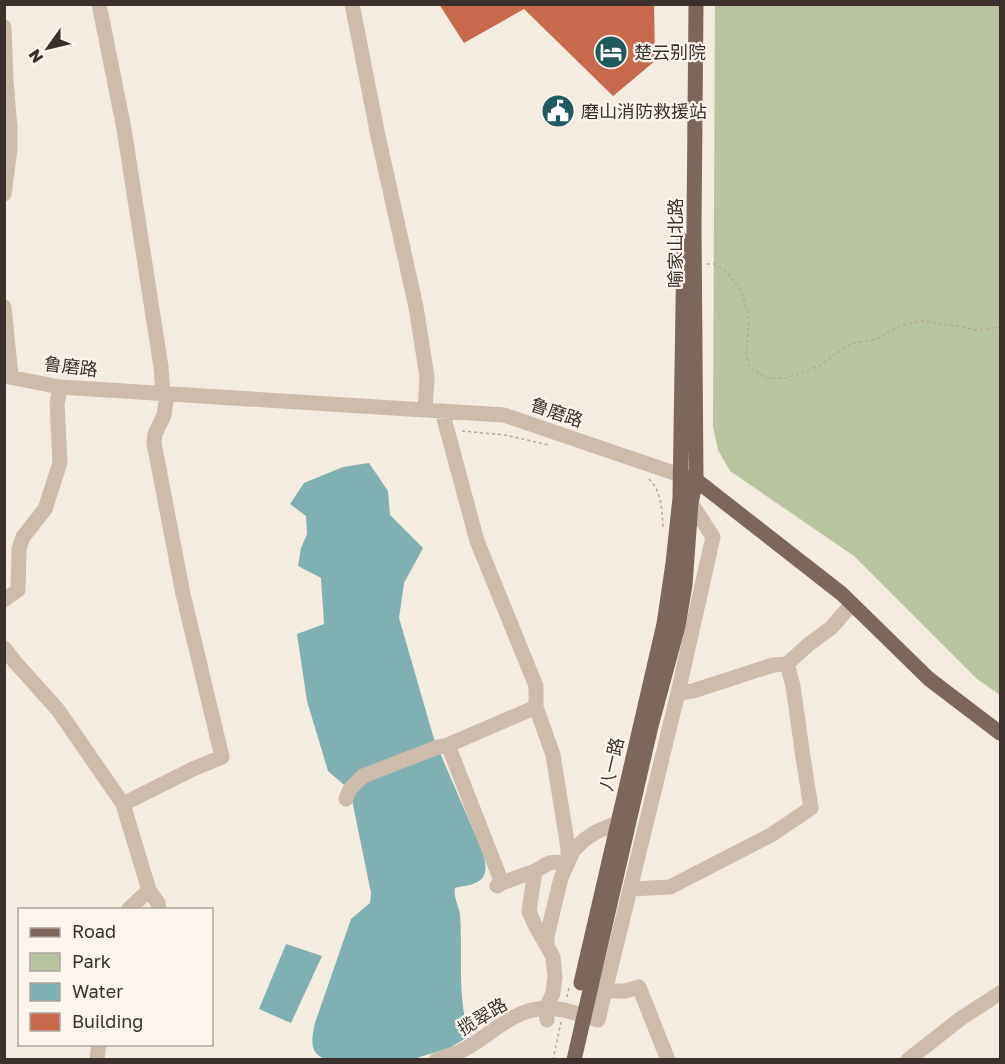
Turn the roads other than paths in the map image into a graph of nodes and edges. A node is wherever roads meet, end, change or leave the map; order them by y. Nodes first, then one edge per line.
1 (99, 4) edge
2 (352, 4) edge
3 (686, 4) edge
4 (696, 4) edge
5 (4, 27) edge
6 (4, 194) edge
7 (4, 307) edge
8 (8, 376) edge
9 (60, 387) junction
10 (165, 394) junction
11 (425, 410) junction
12 (442, 411) junction
13 (680, 475) junction
14 (696, 480) junction
15 (691, 503) junction
16 (4, 600) edge
17 (852, 604) junction
18 (4, 648) edge
19 (787, 664) junction
20 (678, 693) junction
21 (536, 707) junction
22 (1000, 733) edge
23 (448, 745) junction
24 (346, 799) dead end
25 (123, 804) junction
26 (617, 823) junction
27 (568, 861) junction
28 (535, 871) junction
29 (149, 890) junction
30 (631, 890) junction
31 (129, 908) edge
32 (159, 908) edge
33 (547, 946) junction
34 (606, 991) junction
35 (1000, 993) edge
36 (574, 1013) junction
37 (547, 1014) junction
38 (574, 1037) junction
39 (436, 1059) edge
40 (563, 1059) edge
41 (574, 1059) edge
42 (668, 1059) edge
43 (908, 1059) edge

1 - 10 street
2 - 11 street
3 - 13 main road, 喻家山北路
4 - 14 main road, 喻家山北路
5 - 6 street
7 - 8 street
8 - 9 street, 鲁磨路
9 - 10 street, 鲁磨路
9 - 16 street
10 - 11 street, 鲁磨路
10 - 25 street
11 - 12 street, 鲁磨路
12 - 13 street, 鲁磨路
12 - 21 street
13 - 14 main road, 鲁磨路
13 - 26 main road, 八一路
14 - 15 main road, 八一路
14 - 17 main road, 鲁磨路
15 - 20 street
15 - 36 main road, 八一路
17 - 19 street
17 - 22 main road, 鲁磨路
18 - 25 street
19 - 20 street
19 - 30 street
20 - 30 street
21 - 23 street
21 - 27 street
23 - 24 street
23 - 28 street
25 - 29 street
26 - 27 street
26 - 36 main road, 八一路
27 - 28 street
27 - 33 street
28 - 33 street
29 - 31 street
29 - 32 street
30 - 34 street
33 - 37 street
34 - 36 street
34 - 42 street
35 - 43 street
36 - 37 street, 揽翠路
36 - 38 main road, 八一路
37 - 39 street, 揽翠路
38 - 40 main road, 八一路
38 - 41 main road, 八一路

